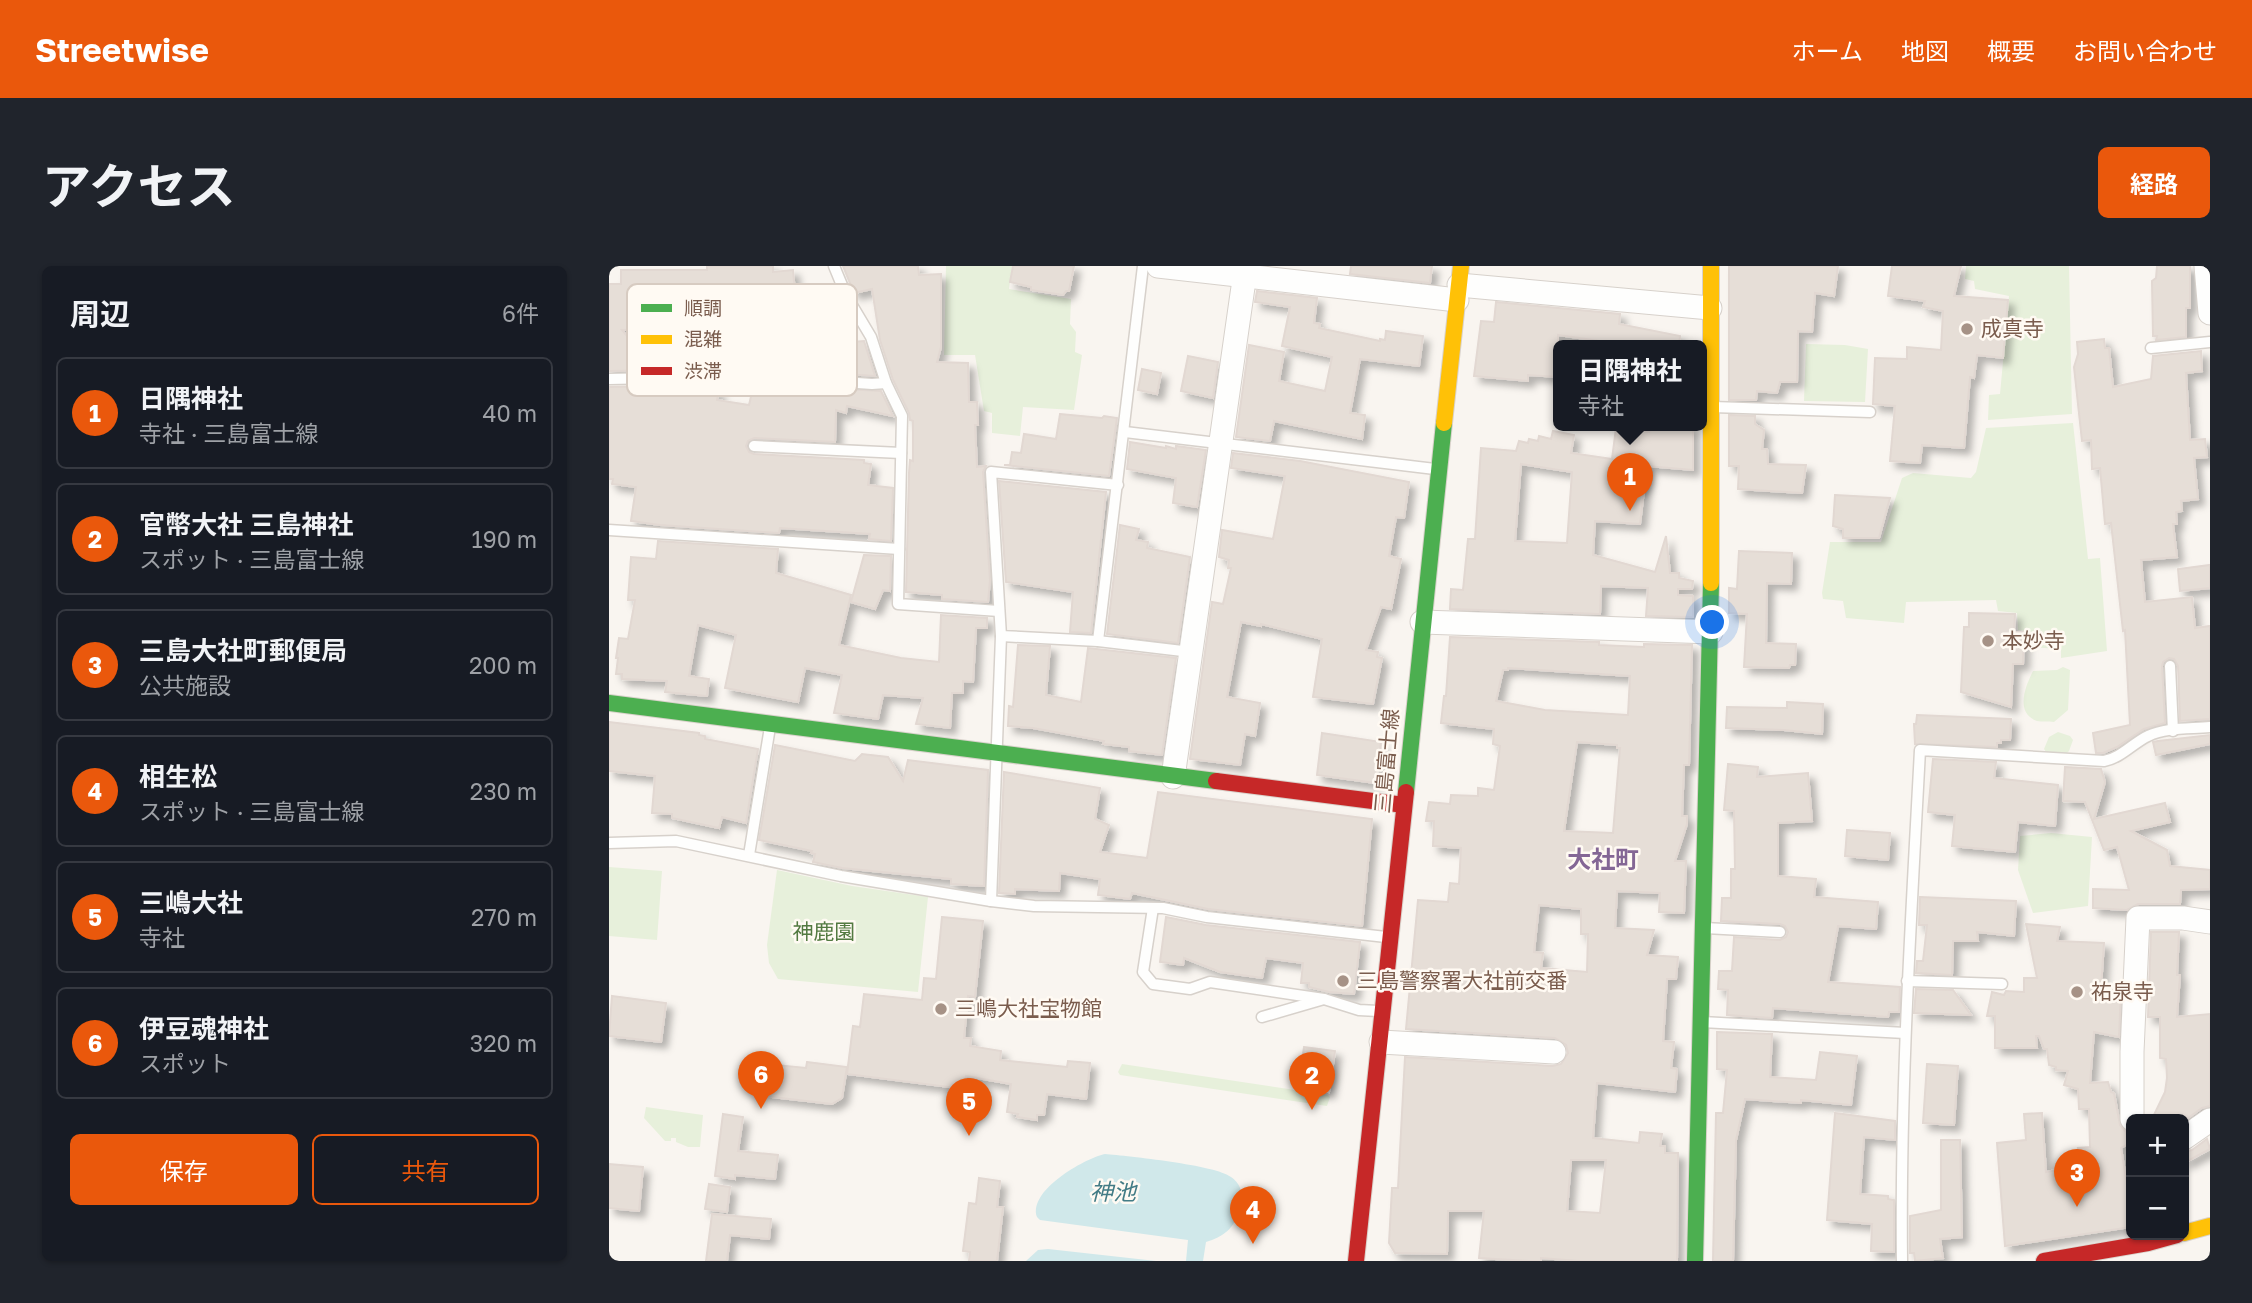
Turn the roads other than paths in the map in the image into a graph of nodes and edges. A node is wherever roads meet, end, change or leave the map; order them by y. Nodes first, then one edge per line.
1 (834, 266) edge
2 (1143, 266) edge
3 (1158, 266) edge
4 (1711, 266) edge
5 (2206, 266) edge
6 (1246, 270) edge
7 (841, 284) edge
8 (1459, 284) edge
9 (1710, 308) junction
10 (857, 313) edge
11 (2210, 313) edge
12 (2210, 342) edge
13 (2151, 348) dead end
14 (609, 379) edge
15 (627, 379) edge
16 (857, 383) edge
17 (886, 383) junction
18 (1711, 407) junction
19 (1870, 412) dead end
20 (1125, 432) junction
21 (1220, 444) junction
22 (754, 446) dead end
23 (901, 453) junction
24 (1440, 470) junction
25 (1118, 485) junction
26 (609, 530) edge
27 (899, 549) junction
28 (999, 611) junction
29 (1422, 622) junction
30 (1711, 632) junction
31 (1001, 636) junction
32 (1098, 641) junction
33 (1191, 652) junction
34 (2170, 666) dead end
35 (609, 702) edge
36 (770, 724) junction
37 (2210, 727) edge
38 (2173, 731) junction
39 (996, 754) junction
40 (1173, 777) junction
41 (1404, 805) junction
42 (609, 843) edge
43 (749, 855) junction
44 (991, 901) junction
45 (1153, 908) junction
46 (2210, 922) edge
47 (1702, 928) junction
48 (1780, 932) dead end
49 (1391, 937) junction
50 (1907, 981) junction
51 (2002, 984) dead end
52 (1324, 999) junction
53 (1383, 1011) junction
54 (1262, 1017) dead end
55 (1699, 1022) junction
56 (1905, 1033) junction
57 (1381, 1042) junction
58 (1554, 1052) dead end
59 (2132, 1114) edge
60 (2210, 1120) edge
61 (2189, 1135) edge
62 (2210, 1226) edge
63 (2189, 1232) edge
64 (2150, 1246) edge
65 (1356, 1261) edge
66 (1695, 1261) edge
67 (1902, 1261) edge
68 (2044, 1261) edge

1 - 7 lane
2 - 20 lane
3 - 6 street
4 - 9 street
5 - 11 street
6 - 8 street
6 - 21 street
8 - 9 street
8 - 24 street, 三島富士線
9 - 18 street
10 - 17 lane
12 - 13 lane
14 - 15 lane
16 - 17 lane
17 - 23 lane
18 - 19 lane
18 - 30 street
20 - 21 lane
20 - 25 lane
21 - 24 lane
21 - 33 street
22 - 23 lane
23 - 27 lane
24 - 29 street, 三島富士線
25 - 28 lane
25 - 32 lane
26 - 27 lane
27 - 28 lane
28 - 31 lane
29 - 30 street
29 - 41 street, 三島富士線
30 - 47 street
31 - 32 lane
31 - 39 lane
32 - 33 lane
33 - 40 street
34 - 38 lane
35 - 36 street
36 - 39 street
36 - 43 lane
37 - 38 lane
38 - 50 lane
39 - 40 street
39 - 44 lane
40 - 41 street
41 - 49 street, 三島富士線
42 - 43 lane
43 - 44 lane
44 - 45 lane
45 - 49 lane
45 - 52 lane
46 - 59 street
47 - 48 lane
47 - 55 street
49 - 53 street, 三島富士線
50 - 51 lane
50 - 56 lane
52 - 53 lane
52 - 54 lane
53 - 57 street, 三島富士線
55 - 56 lane
55 - 66 street
56 - 67 lane
57 - 58 street
57 - 65 street, 三島富士線
60 - 61 street
62 - 63 street
64 - 68 street

